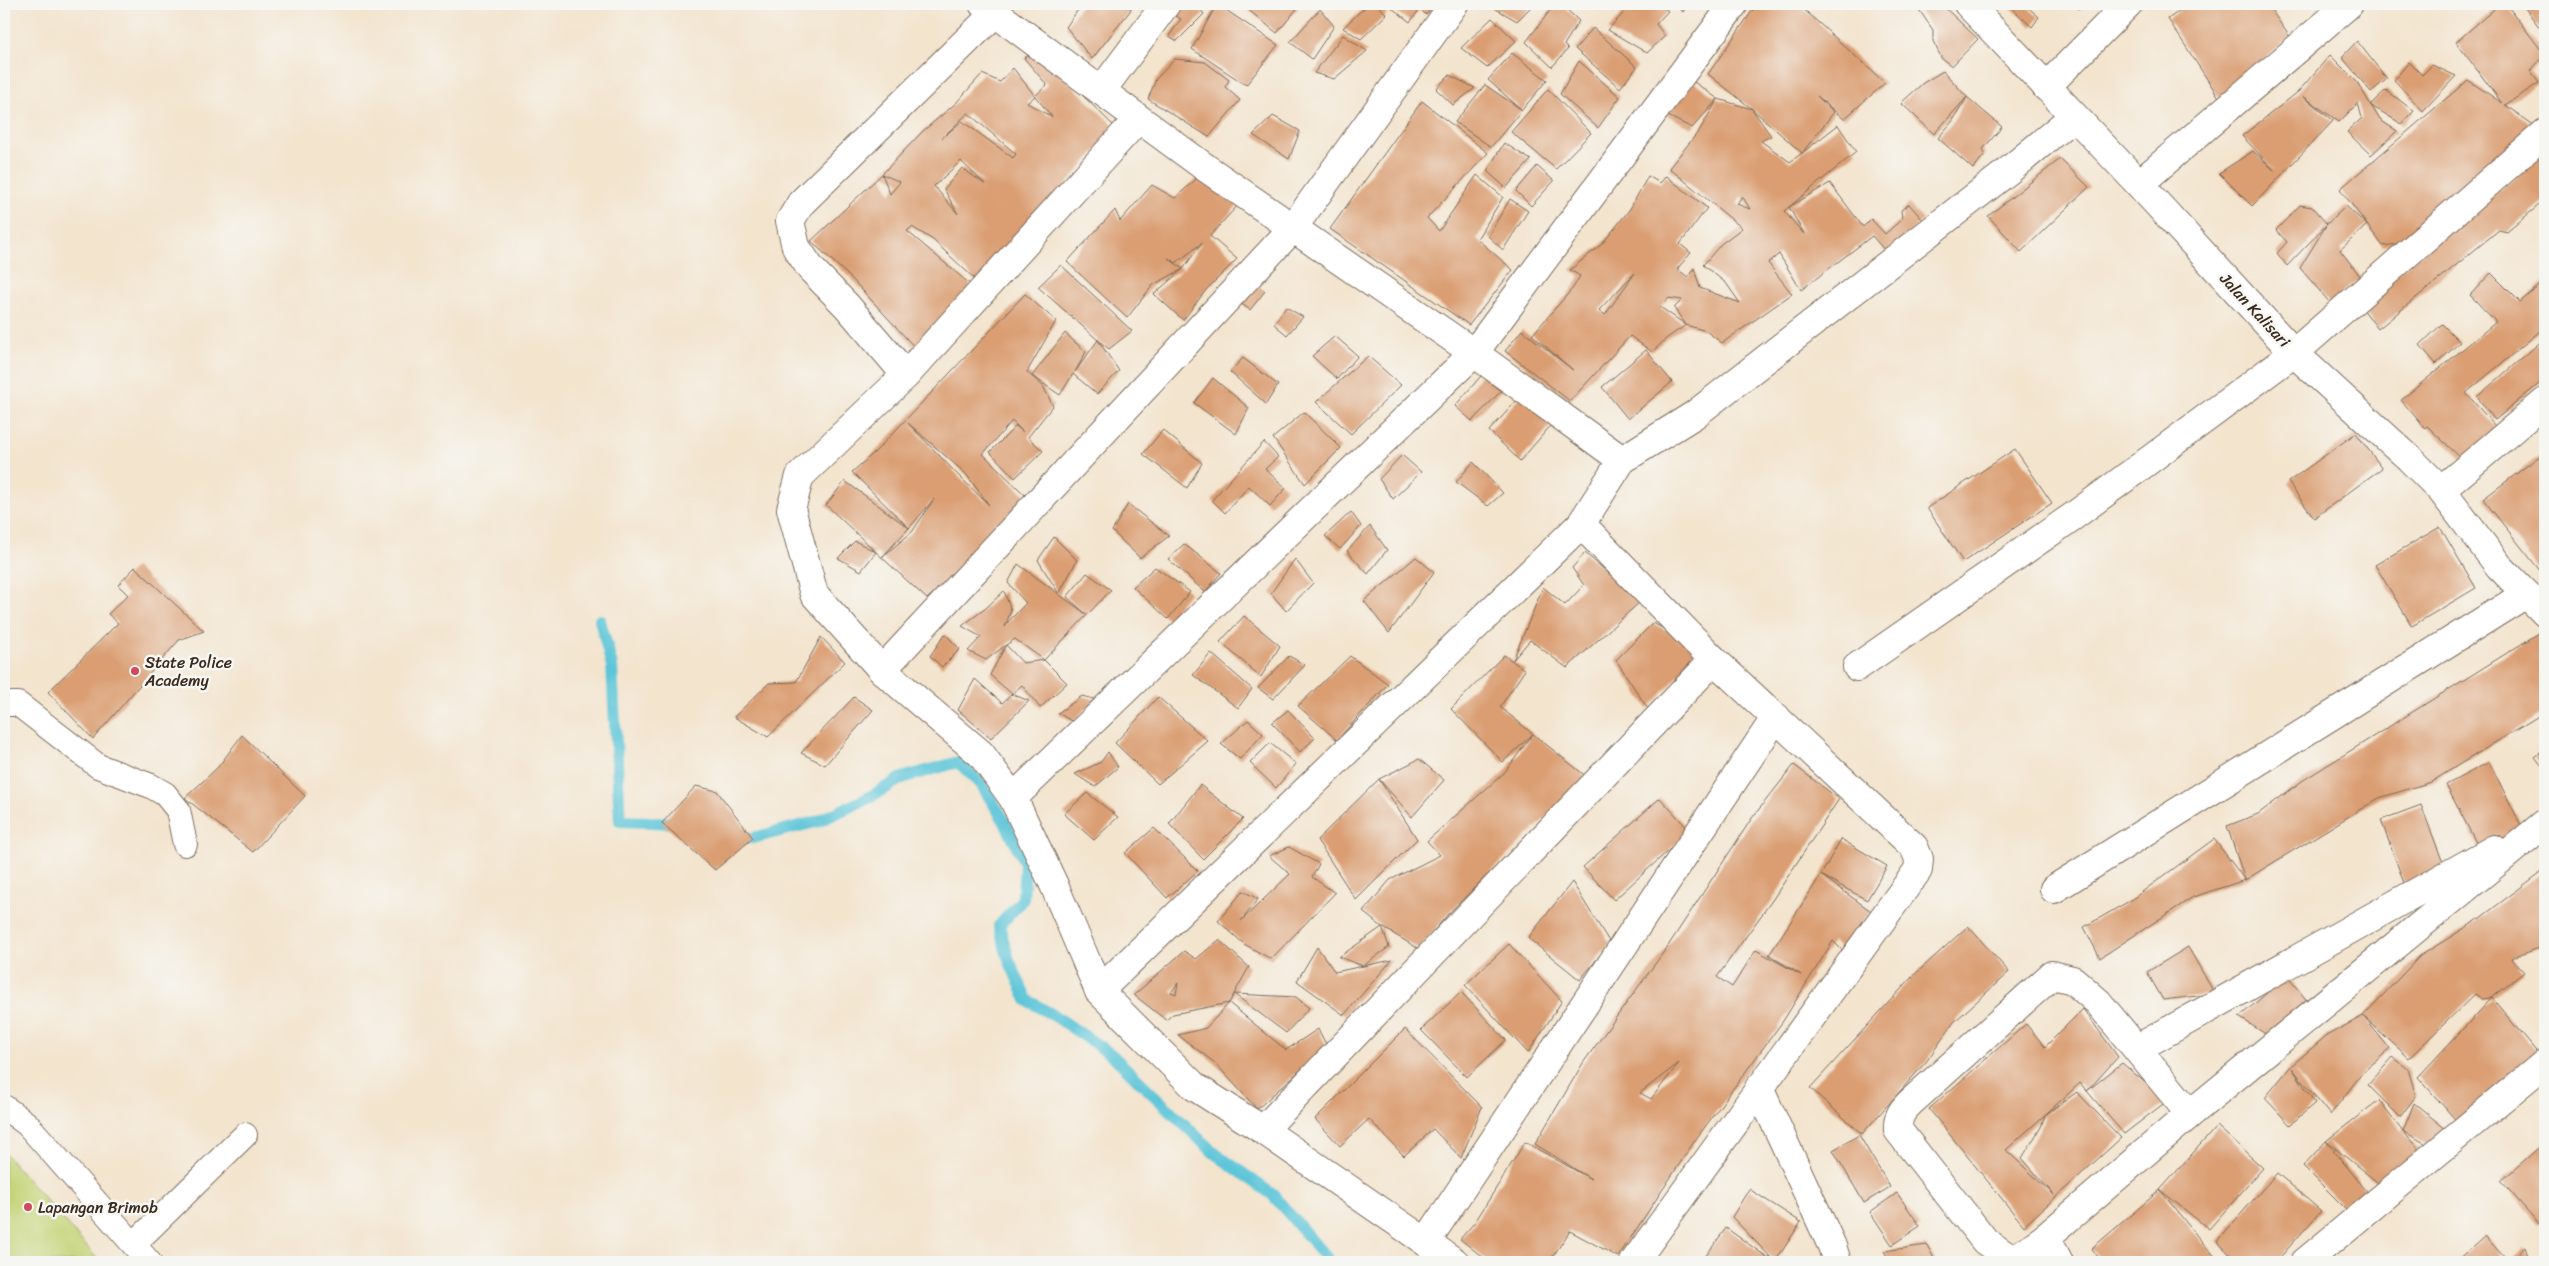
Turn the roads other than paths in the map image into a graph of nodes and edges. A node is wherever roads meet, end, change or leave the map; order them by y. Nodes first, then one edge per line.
1 (1166, 4) edge
2 (1454, 4) edge
3 (1734, 4) edge
4 (1968, 4) edge
5 (2128, 4) edge
6 (2349, 4) edge
7 (989, 8) edge
8 (2046, 87) junction
9 (1101, 91) junction
10 (2074, 116) junction
11 (1138, 119) junction
12 (2545, 133) edge
13 (2139, 184) junction
14 (1292, 228) junction
15 (1474, 353) junction
16 (2294, 353) junction
17 (906, 375) junction
18 (2545, 402) edge
19 (1622, 460) junction
20 (2441, 490) junction
21 (1581, 524) junction
22 (2526, 594) junction
23 (2545, 613) edge
24 (1714, 660) junction
25 (1856, 667) dead end
26 (882, 670) junction
27 (4, 704) edge
28 (1776, 717) junction
29 (1013, 798) junction
30 (2545, 822) edge
31 (185, 844) dead end
32 (2054, 889) dead end
33 (1100, 990) junction
34 (2138, 1048) junction
35 (2545, 1063) edge
36 (1759, 1088) junction
37 (4, 1107) edge
38 (2190, 1114) junction
39 (1262, 1130) junction
40 (245, 1135) dead end
41 (2046, 1237) junction
42 (1426, 1242) junction
43 (134, 1244) junction
44 (149, 1262) edge
45 (1455, 1262) edge
46 (1634, 1262) edge
47 (1837, 1262) edge
48 (2058, 1262) edge
49 (2305, 1262) edge

1 - 9 street
2 - 14 street
3 - 15 street
4 - 8 street, Jalan Kalisari
5 - 8 street
6 - 13 street
7 - 9 street
7 - 17 street
8 - 10 street, Jalan Kalisari
9 - 11 street
10 - 13 street, Jalan Kalisari
10 - 19 street
11 - 14 street
11 - 17 street
12 - 16 street
13 - 16 street, Jalan Kalisari
14 - 15 street
14 - 26 street
15 - 19 street
15 - 29 street
16 - 20 street, Jalan Kalisari
16 - 25 street
17 - 26 street
18 - 20 street
19 - 21 street
20 - 22 street, Jalan Kalisari
21 - 24 street
21 - 33 street
22 - 23 street, Jalan Kalisari
22 - 32 street
24 - 28 street
24 - 39 street
26 - 29 street
27 - 31 lane
28 - 36 street
28 - 42 street
29 - 33 street
30 - 34 street
30 - 38 street
33 - 39 street
34 - 38 street
34 - 41 street
35 - 49 street
36 - 46 street
36 - 47 street
37 - 43 lane
38 - 41 street
39 - 42 street
40 - 43 lane
41 - 48 street
42 - 45 street
43 - 44 lane

